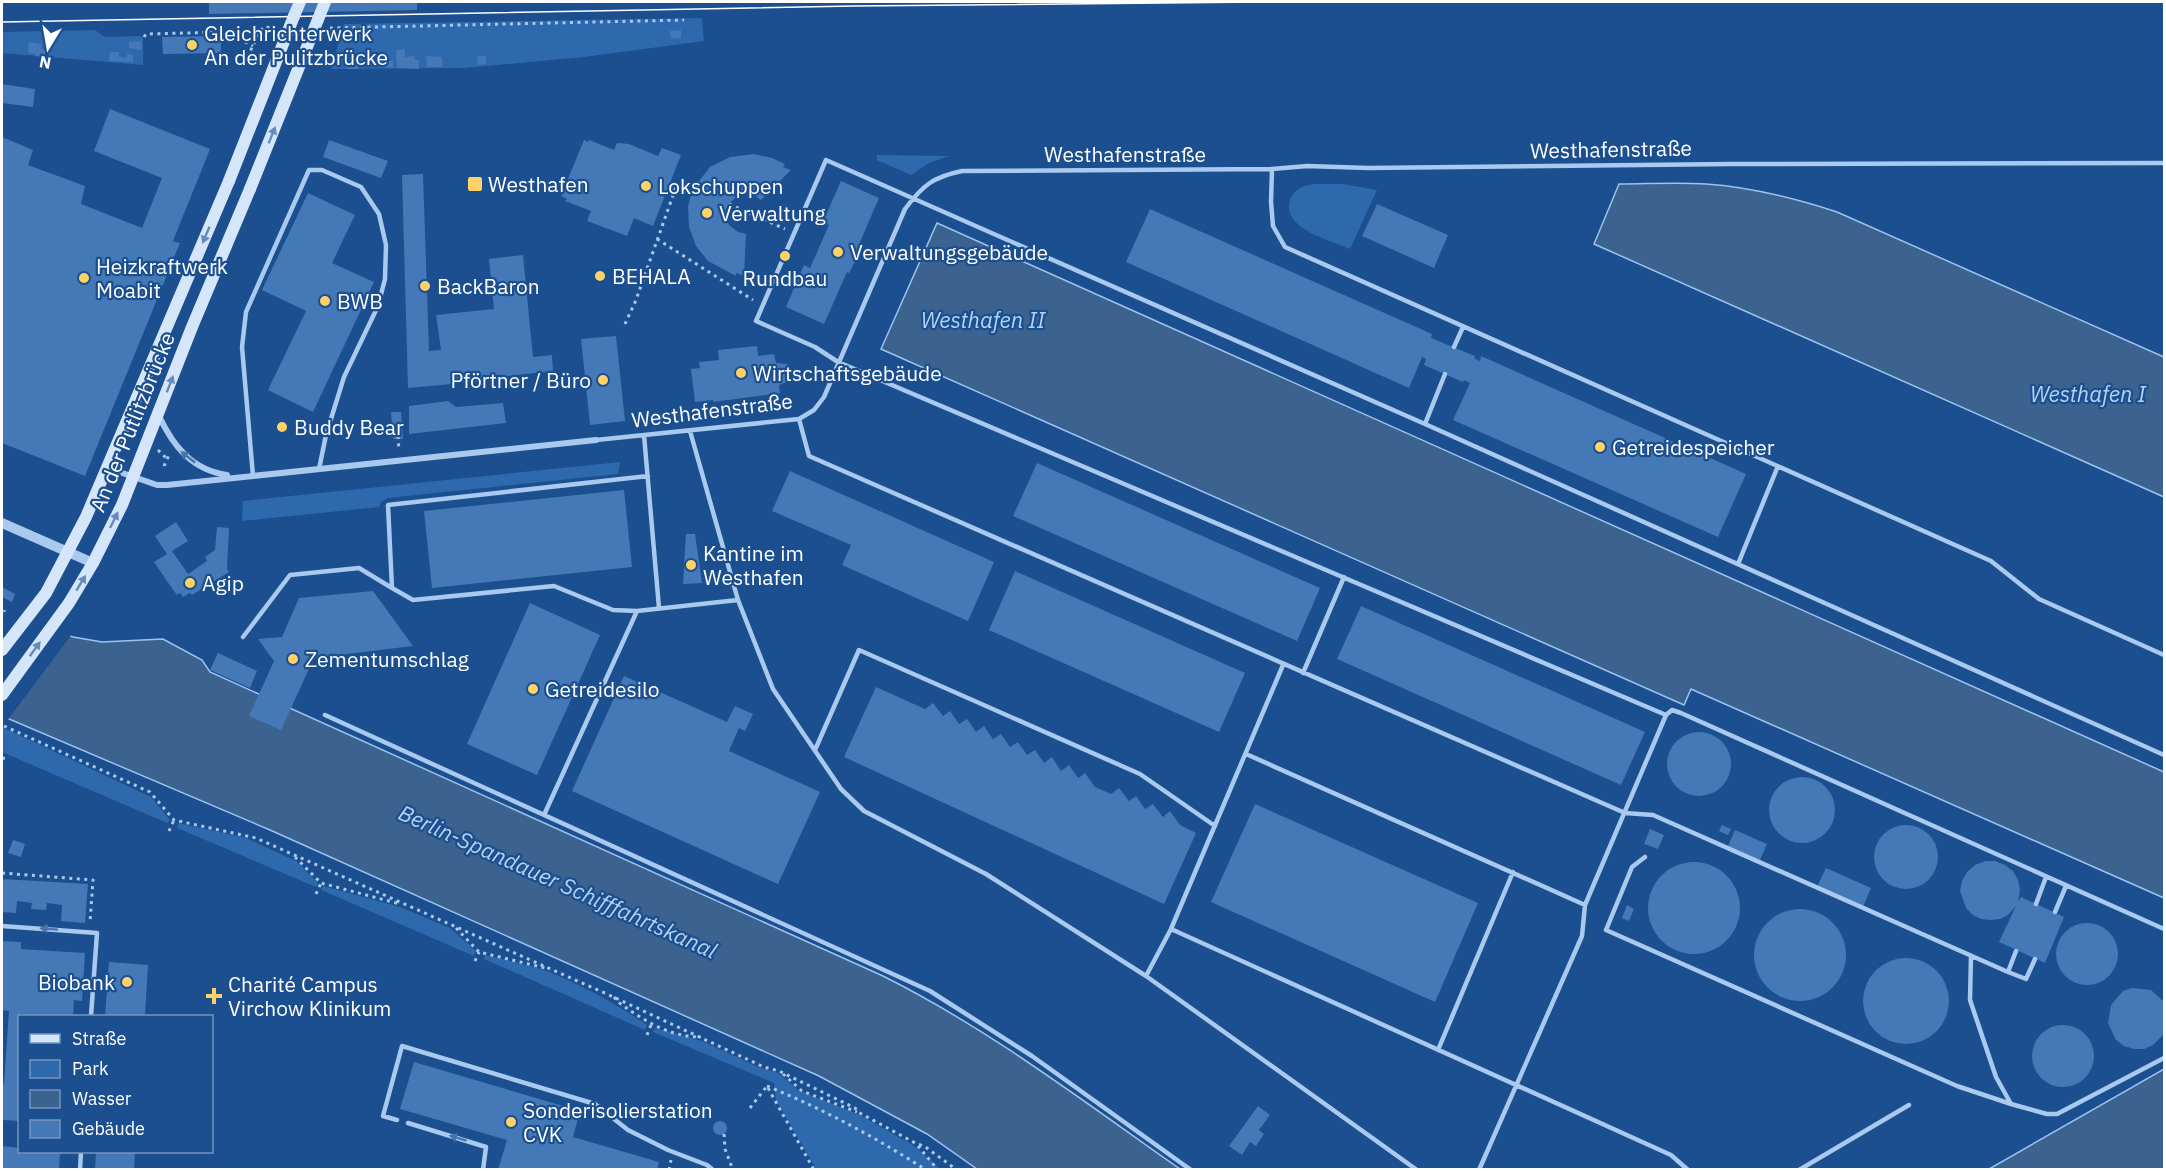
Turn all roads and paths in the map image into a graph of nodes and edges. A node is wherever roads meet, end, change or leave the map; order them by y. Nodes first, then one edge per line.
1 (300, 2) edge
2 (325, 2) edge
3 (684, 20) dead end
4 (340, 28) dead end
5 (144, 37) dead end
6 (253, 46) dead end
7 (247, 58) dead end
8 (256, 63) dead end
9 (2164, 164) edge
10 (1272, 169) junction
11 (692, 190) dead end
12 (914, 197) junction
13 (729, 204) dead end
14 (794, 233) junction
15 (657, 238) junction
16 (762, 306) junction
17 (625, 324) dead end
18 (1463, 327) junction
19 (1454, 347) dead end
20 (838, 362) junction
21 (1445, 374) dead end
22 (158, 414) junction
23 (799, 419) junction
24 (1425, 424) junction
25 (690, 430) junction
26 (644, 435) junction
27 (596, 440) joint
28 (158, 450) dead end
29 (164, 466) dead end
30 (1778, 466) junction
31 (108, 468) junction
32 (319, 469) junction
33 (253, 476) junction
34 (648, 476) junction
35 (133, 477) junction
36 (236, 477) junction
37 (2, 522) edge
38 (68, 551) junction
39 (93, 562) junction
40 (1738, 564) junction
41 (1344, 578) junction
42 (392, 588) junction
43 (738, 600) junction
44 (659, 608) junction
45 (637, 612) junction
46 (243, 637) dead end
47 (2, 650) edge
48 (2164, 655) edge
49 (1283, 665) junction
50 (1303, 674) junction
51 (2, 695) edge
52 (325, 715) dead end
53 (1666, 715) junction
54 (4, 726) dead end
55 (815, 750) junction
56 (1246, 754) junction
57 (2164, 755) edge
58 (2, 758) edge
59 (7, 759) dead end
60 (1625, 813) junction
61 (544, 814) junction
62 (174, 820) junction
63 (1215, 826) junction
64 (169, 831) dead end
65 (292, 854) junction
66 (1645, 857) dead end
67 (1513, 872) junction
68 (2, 873) edge
69 (2046, 878) junction
70 (321, 883) junction
71 (2066, 886) junction
72 (316, 894) dead end
73 (2036, 904) dead end
74 (405, 905) junction
75 (1585, 905) junction
76 (2055, 912) dead end
77 (2, 926) edge
78 (454, 926) junction
79 (1171, 929) junction
80 (2164, 929) edge
81 (89, 932) junction
82 (2016, 951) dead end
83 (479, 952) junction
84 (1971, 956) junction
85 (2035, 958) dead end
86 (475, 962) dead end
87 (550, 969) junction
88 (2008, 972) junction
89 (1146, 976) junction
90 (614, 997) junction
91 (91, 1015) edge
92 (651, 1025) junction
93 (647, 1035) dead end
94 (703, 1037) junction
95 (1438, 1050) junction
96 (2164, 1058) edge
97 (779, 1071) junction
98 (1516, 1085) junction
99 (767, 1086) junction
100 (802, 1090) junction
101 (800, 1099) junction
102 (2011, 1104) junction
103 (1909, 1105) dead end
104 (750, 1108) dead end
105 (858, 1112) junction
106 (397, 1120) dead end
107 (408, 1123) dead end
108 (724, 1134) dead end
109 (917, 1144) junction
110 (81, 1153) edge
111 (80, 1170) edge
112 (483, 1170) edge
113 (713, 1170) edge
114 (733, 1170) edge
115 (814, 1170) edge
116 (926, 1170) edge
117 (938, 1170) edge
118 (957, 1170) edge
119 (1191, 1170) edge
120 (1418, 1170) edge
121 (1479, 1170) edge
122 (1688, 1170) edge
123 (1799, 1170) edge

1 -> 31 main road, An der Putlitzbrücke, bridge
22 -> 2 main road, An der Putlitzbrücke, bridge
3 - 4 path
5 - 6 path
7 - 8 path
9 - 10 lane, Westhafenstraße
10 - 12 lane, Westhafenstraße
10 - 18 lane
11 - 15 path
12 - 14 lane
12 - 20 lane, Westhafenstraße
12 - 24 lane
13 - 14 path
14 - 16 lane
15 - 16 path
15 - 17 path
16 - 20 lane
18 - 19 lane
18 - 30 lane
20 - 23 lane, Westhafenstraße
20 - 41 lane
21 - 24 lane
22 - 35 main road, An der Putlitzbrücke
36 -> 22 street, Westhafenstraße
23 - 25 lane, Westhafenstraße
23 - 49 lane
24 - 40 lane
25 - 26 lane, Westhafenstraße
25 - 43 lane
26 - 27 lane, Westhafenstraße
26 - 34 lane
27 - 32 street, Westhafenstraße
28 - 29 path
30 - 40 lane
30 - 48 lane
31 - 35 street, Westhafenstraße
31 - 38 main road, An der Putlitzbrücke
32 - 33 street, Westhafenstraße
32 - 33 lane
33 - 36 street, Westhafenstraße
34 - 42 lane
34 - 44 lane
35 - 36 street, Westhafenstraße
39 -> 35 main road, An der Putlitzbrücke
37 - 38 street
38 - 39 street
38 - 47 main road, An der Putlitzbrücke
51 -> 39 main road, An der Putlitzbrücke
40 - 57 lane
41 - 50 lane
41 - 53 lane
42 - 45 lane
42 - 46 lane
43 - 44 lane
43 - 55 lane
44 - 45 lane
45 - 61 lane
49 - 50 lane
49 - 56 lane
50 - 60 lane
52 - 61 lane
53 - 60 lane
53 - 69 lane
54 - 62 path
55 - 63 lane
55 - 89 lane
56 - 63 lane
56 - 67 lane
58 - 59 path
60 - 75 lane
60 - 84 lane
61 - 119 lane
62 - 64 path
62 - 65 path
63 - 79 lane
65 - 70 path
65 - 74 path
66 - 102 lane
67 - 75 lane
67 - 95 lane
68 - 81 path
69 - 71 lane
69 - 73 lane
70 - 72 path
70 - 74 path
71 - 76 lane
71 - 80 lane
74 - 78 path
75 - 98 lane
81 -> 77 lane
78 - 83 path
78 - 87 path
79 - 89 lane
79 - 95 lane
81 - 91 lane
82 - 88 lane
83 - 86 path
83 - 87 path
84 - 88 lane
84 - 102 lane
85 - 88 lane
87 - 90 path
89 - 120 lane
90 - 92 path
90 - 94 path
92 - 93 path
92 - 94 path
94 - 97 path
95 - 98 lane
96 - 102 lane
97 - 100 path
97 - 105 path
98 - 121 lane
98 - 122 lane
99 - 101 path
99 - 104 path
99 - 115 path
100 - 101 path
100 - 105 path
101 - 116 path
103 - 123 lane
105 - 109 path
106 - 113 lane
112 -> 107 lane
108 - 114 path
109 - 117 path
109 - 118 path
110 - 111 lane

